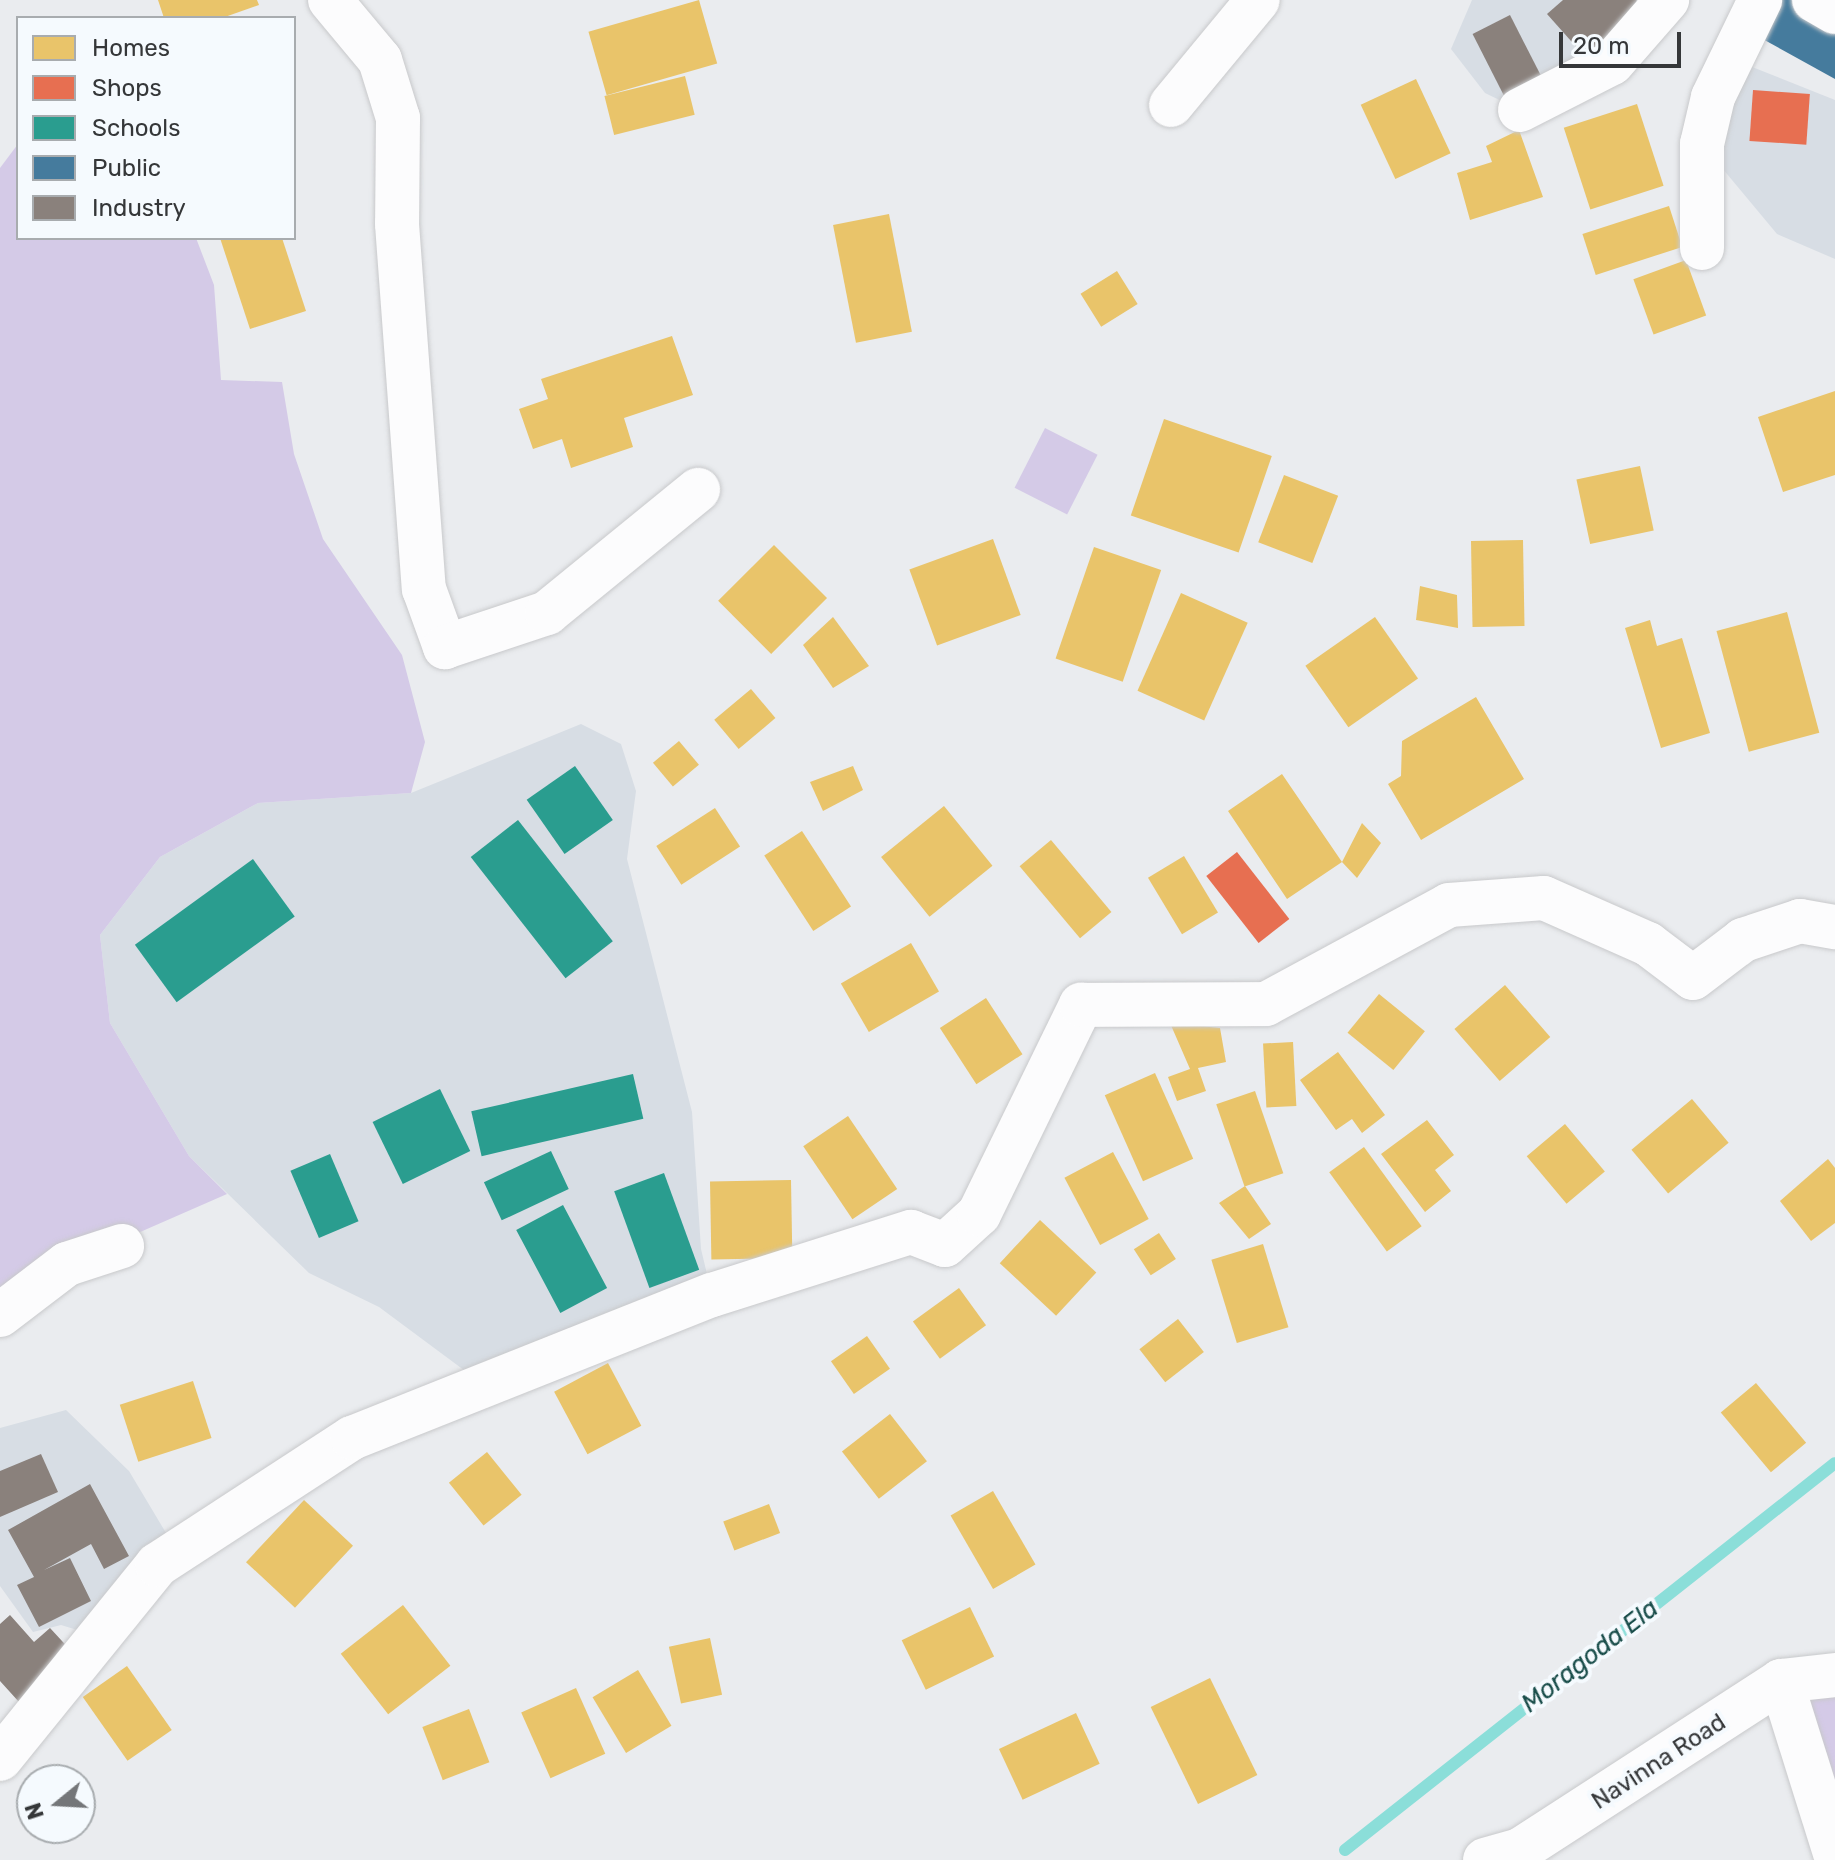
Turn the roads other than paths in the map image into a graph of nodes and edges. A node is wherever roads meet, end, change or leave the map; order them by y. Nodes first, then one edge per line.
1 (330, 0) edge
2 (1258, 0) edge
3 (1667, 0) edge
4 (1760, 0) edge
5 (1814, 0) edge
6 (1835, 12) edge
7 (1171, 105) dead end
8 (1520, 110) dead end
9 (1702, 248) dead end
10 (698, 490) dead end
11 (1835, 927) edge
12 (122, 1246) dead end
13 (0, 1315) edge
14 (1835, 1675) edge
15 (1781, 1681) junction
16 (0, 1759) edge
17 (1835, 1853) edge
18 (1485, 1860) edge

1 - 10 street
2 - 7 street
3 - 8 street
4 - 9 street
5 - 6 street
11 - 16 street
12 - 13 street
14 - 15 street, Navinna Road
15 - 17 street
15 - 18 street, Navinna Road

